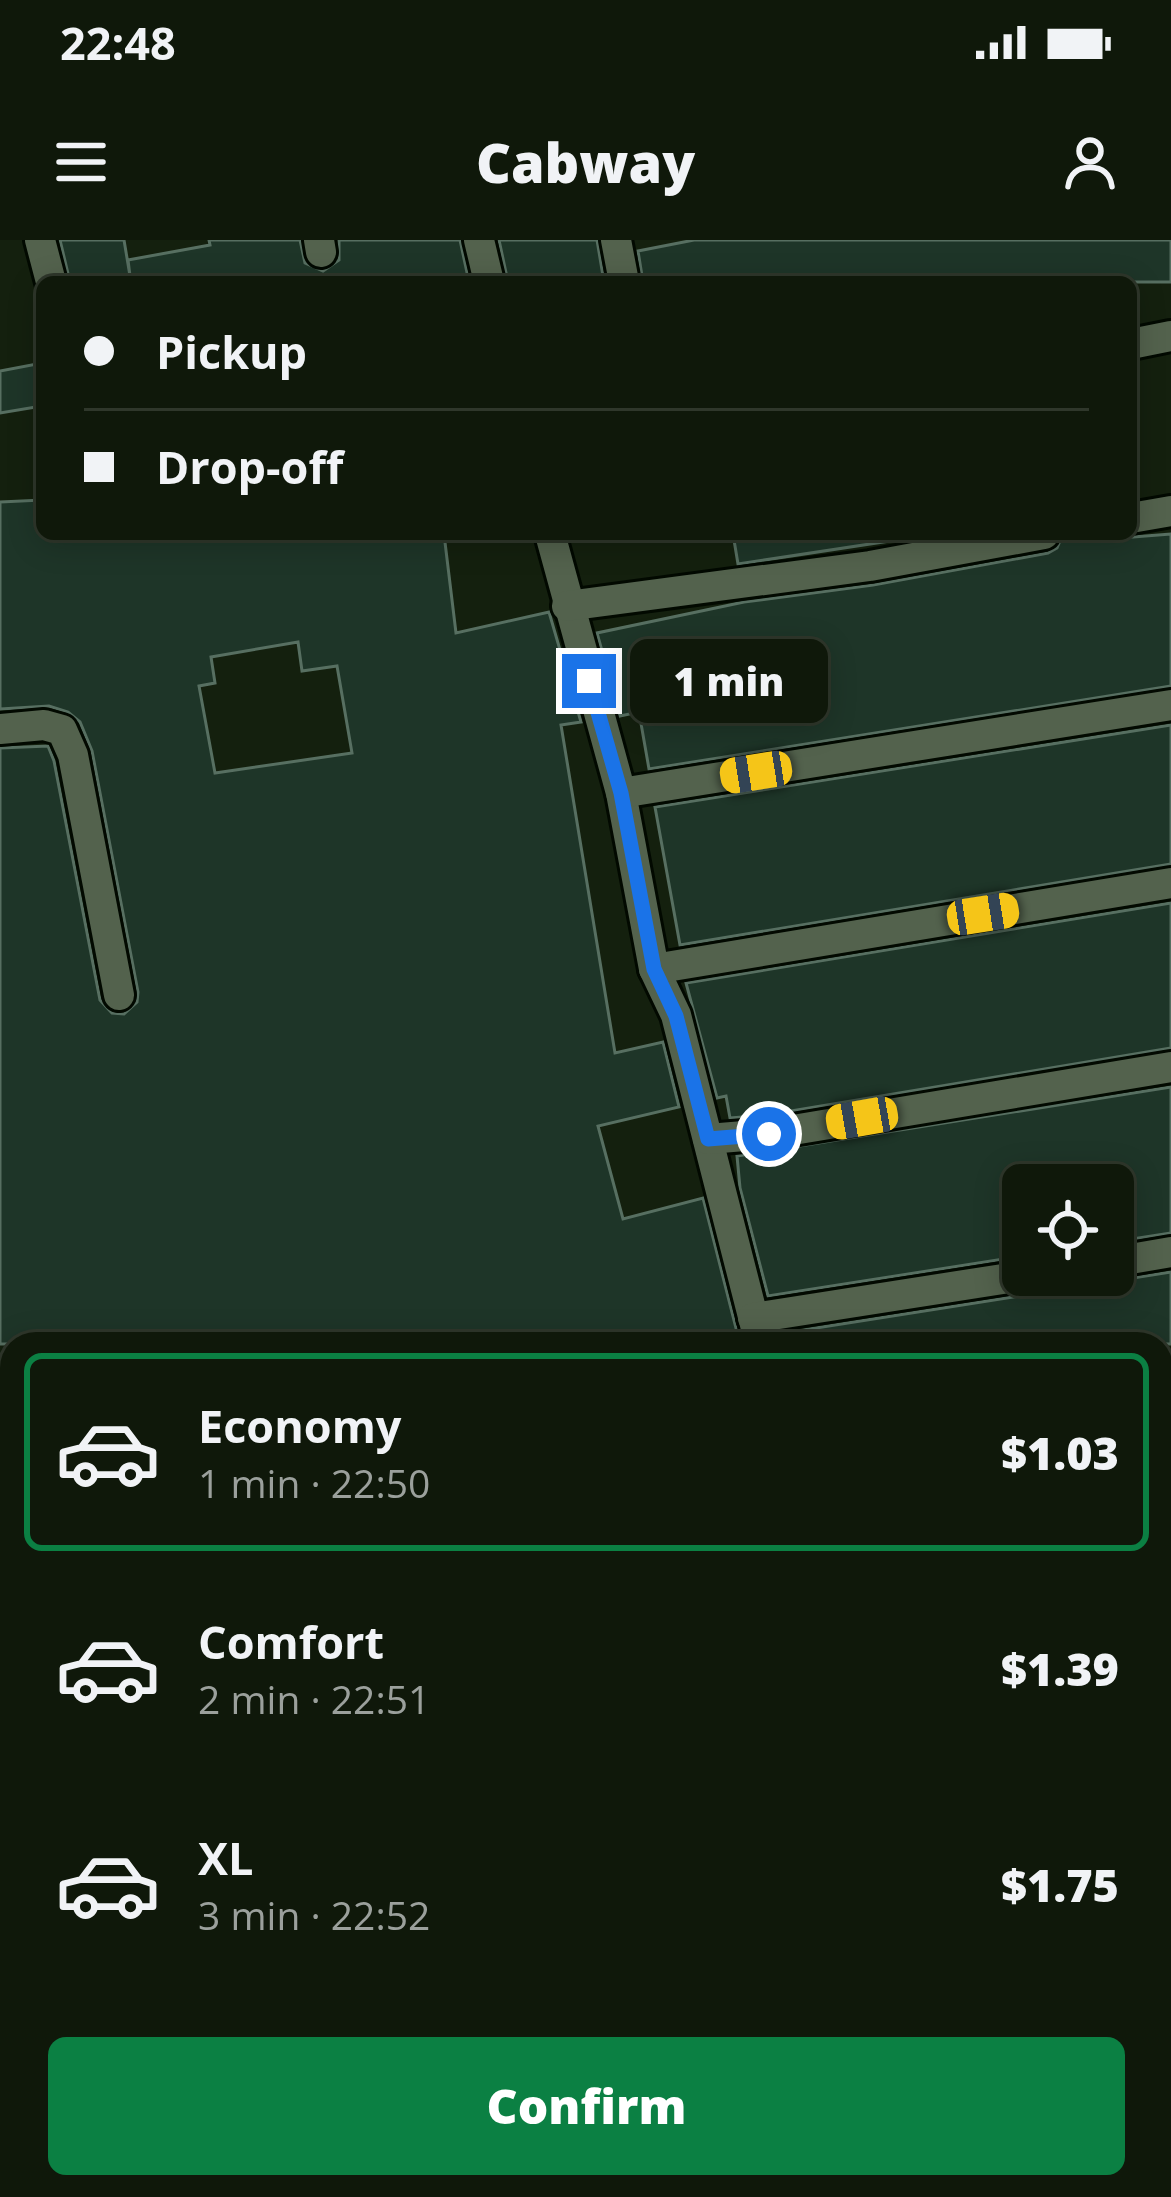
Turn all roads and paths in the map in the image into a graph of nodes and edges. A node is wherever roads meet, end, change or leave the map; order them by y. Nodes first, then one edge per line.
1 (40, 240) edge
2 (479, 240) edge
3 (616, 240) edge
4 (49, 276) edge
5 (488, 276) edge
6 (623, 276) edge
7 (1171, 336) edge
8 (1137, 343) edge
9 (1171, 511) edge
10 (1137, 517) edge
11 (551, 540) edge
12 (1011, 540) edge
13 (567, 606) junction
14 (1171, 705) edge
15 (0, 729) edge
16 (621, 793) junction
17 (1171, 883) edge
18 (654, 969) junction
19 (119, 995) dead end
20 (1171, 1067) edge
21 (708, 1139) junction
22 (1171, 1252) edge
23 (1134, 1258) edge
24 (1002, 1280) edge
25 (756, 1331) edge

1 - 4 street
2 - 5 street
3 - 6 street
7 - 8 street
9 - 10 street
11 - 13 street
12 - 13 street
13 - 16 street
14 - 16 street
15 - 19 street
16 - 18 street
17 - 18 street
18 - 21 street
20 - 21 street
21 - 25 street
22 - 23 street
24 - 25 street

